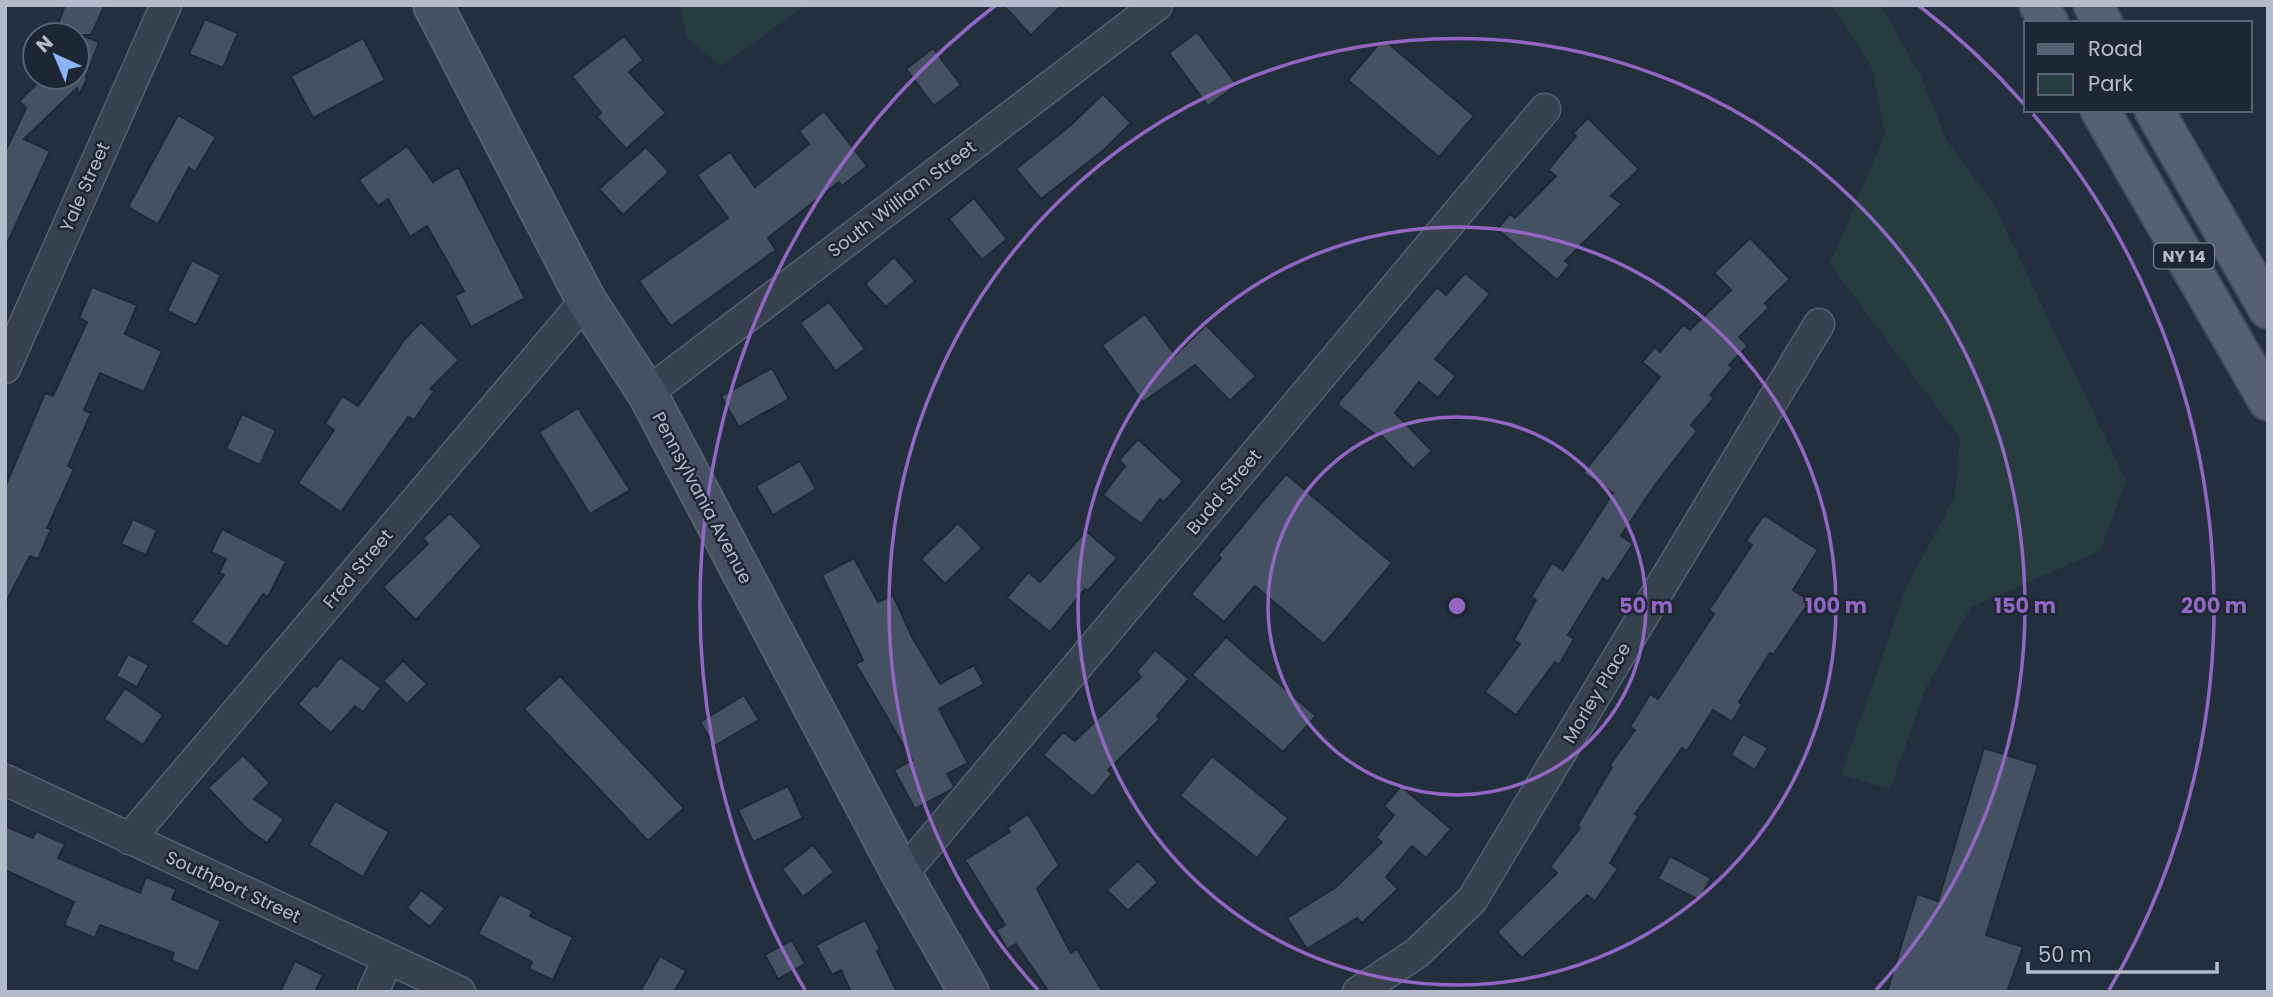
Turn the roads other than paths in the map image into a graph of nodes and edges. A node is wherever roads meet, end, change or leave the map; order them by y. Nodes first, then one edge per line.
1 (166, 5) edge
2 (433, 5) edge
3 (1157, 5) edge
4 (2039, 5) edge
5 (2093, 5) edge
6 (2048, 21) edge
7 (2102, 21) edge
8 (1545, 109) dead end
9 (2101, 112) edge
10 (2155, 112) edge
11 (586, 300) junction
12 (2268, 309) edge
13 (1819, 324) dead end
14 (5, 368) edge
15 (646, 393) junction
16 (2268, 401) edge
17 (5, 780) edge
18 (130, 839) junction
19 (902, 875) junction
20 (388, 959) junction
21 (373, 992) edge
22 (460, 992) edge
23 (969, 992) edge
24 (1358, 992) edge

1 - 14 street, Yale Street
2 - 11 main road, Pennsylvania Avenue
3 - 15 street, South William Street
4 - 6 main road
5 - 7 main road
8 - 19 street, Budd Street
9 - 16 main road, NY 14
10 - 12 main road, NY 14
11 - 15 main road, Pennsylvania Avenue
11 - 18 street, Fred Street
13 - 24 street, Morley Place
15 - 19 main road, Pennsylvania Avenue
17 - 18 street, Southport Street
18 - 20 street, Southport Street
19 - 23 main road, Pennsylvania Avenue
20 - 21 street
20 - 22 street, Southport Street

